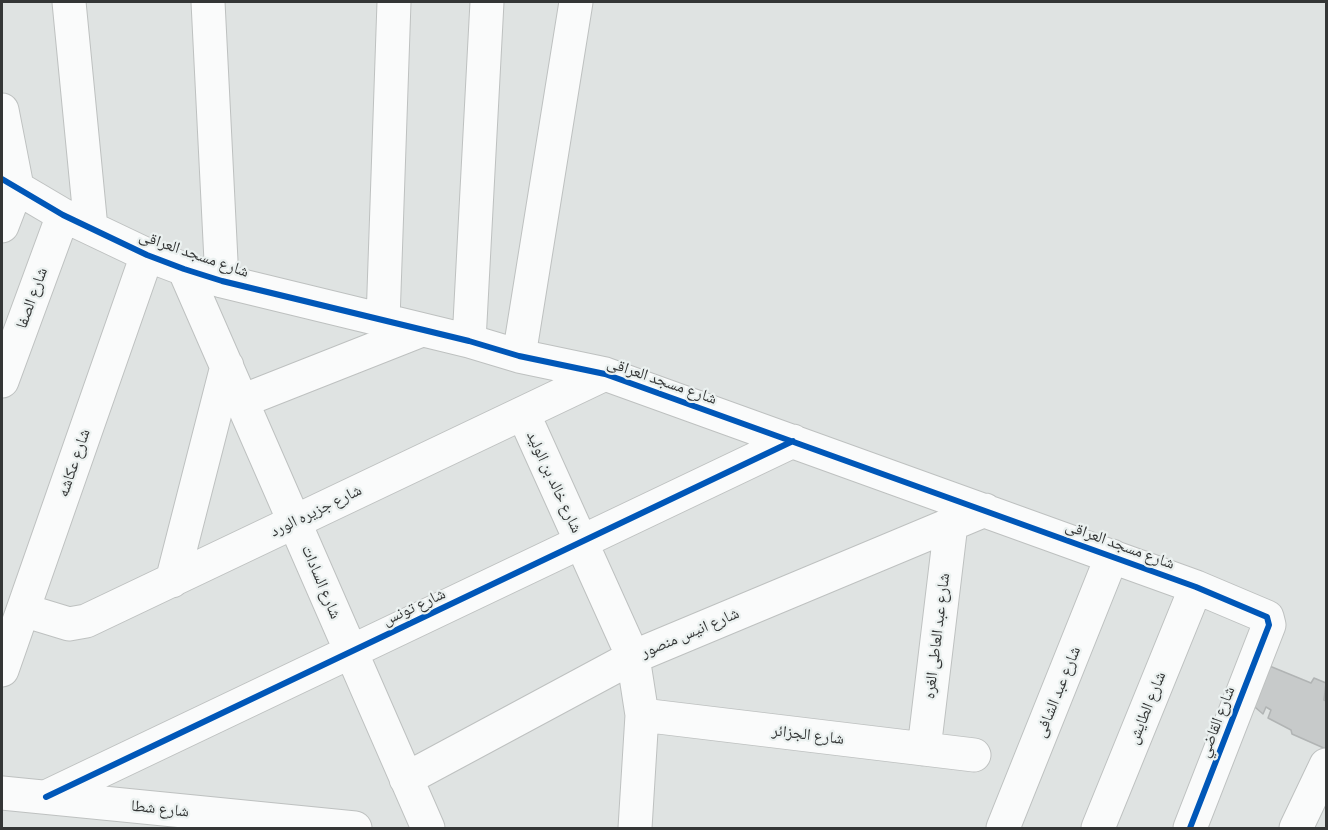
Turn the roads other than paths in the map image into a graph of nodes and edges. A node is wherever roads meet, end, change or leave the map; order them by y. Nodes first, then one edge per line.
1 (69, 2) edge
2 (208, 2) edge
3 (393, 2) edge
4 (487, 2) edge
5 (576, 2) edge
6 (2, 110) edge
7 (9, 183) edge
8 (77, 221) junction
9 (2, 226) edge
10 (147, 255) junction
11 (184, 269) junction
12 (222, 281) junction
13 (382, 320) junction
14 (422, 330) junction
15 (469, 341) junction
16 (519, 356) junction
17 (227, 366) junction
18 (605, 374) junction
19 (2, 381) edge
20 (242, 401) junction
21 (523, 413) junction
22 (793, 441) junction
23 (985, 510) junction
24 (294, 521) junction
25 (951, 524) junction
26 (582, 542) junction
27 (1112, 556) junction
28 (172, 581) junction
29 (1196, 586) junction
30 (22, 610) junction
31 (1269, 626) joint
32 (351, 652) junction
33 (633, 657) junction
34 (2, 670) edge
35 (642, 715) junction
36 (924, 749) junction
37 (974, 755) dead end
38 (1326, 765) edge
39 (406, 779) junction
40 (2, 793) edge
41 (46, 797) junction
42 (188, 820) edge
43 (355, 828) edge
44 (428, 828) edge
45 (635, 828) edge
46 (1003, 828) edge
47 (1098, 828) edge
48 (1190, 828) edge
49 (1296, 828) edge

1 - 8 street
2 - 12 street
3 - 13 street
4 - 15 street
5 - 16 street
6 - 7 street
7 - 8 street, شارع مسجد العراقى
7 - 9 street
8 - 10 street, شارع مسجد العراقى
8 - 19 street, شارع الصفا
10 - 11 street, شارع مسجد العراقى
10 - 30 street, شارع عكاشه
11 - 12 street, شارع مسجد العراقى
11 - 17 street, شارع السادات
12 - 13 street, شارع مسجد العراقى
13 - 14 street, شارع مسجد العراقى
14 - 15 street, شارع مسجد العراقى
14 - 20 street
15 - 16 street, شارع مسجد العراقى
16 - 18 street, شارع مسجد العراقى
17 - 20 street, شارع السادات
17 - 28 street
18 - 21 street, شارع جزيره الورد
18 - 22 street, شارع مسجد العراقى
20 - 24 street, شارع السادات
21 - 24 street, شارع جزيره الورد
21 - 26 street, شارع خالد بن الوليد
22 - 23 street, شارع مسجد العراقى
22 - 26 street, شارع تونس
23 - 25 street, شارع انيس منصور
23 - 27 street, شارع مسجد العراقى
24 - 28 street, شارع جزيره الورد
24 - 32 street, شارع السادات
25 - 33 street, شارع انيس منصور
25 - 36 street, شارع عبد العاطى الغره
26 - 32 street, شارع تونس
26 - 33 street, شارع خالد بن الوليد
27 - 29 street, شارع مسجد العراقى
27 - 46 street, شارع عبد الشافى
28 - 30 street, شارع جزيره الورد
29 - 31 street, شارع مسجد العراقى
29 - 47 street, شارع الطايش
30 - 34 street, شارع عكاشه
31 - 48 street, شارع القاضي
32 - 39 street, شارع السادات
32 - 41 street, شارع تونس
33 - 35 street, شارع خالد بن الوليد
33 - 39 street, شارع انيس منصور
35 - 36 street, شارع الجزائر
35 - 45 street, شارع خالد بن الوليد
36 - 37 street, شارع الجزائر
38 - 49 street
39 - 44 street, شارع السادات
40 - 41 street, شارع شطا
41 - 42 street, شارع شطا
42 - 43 street, شارع شطا

